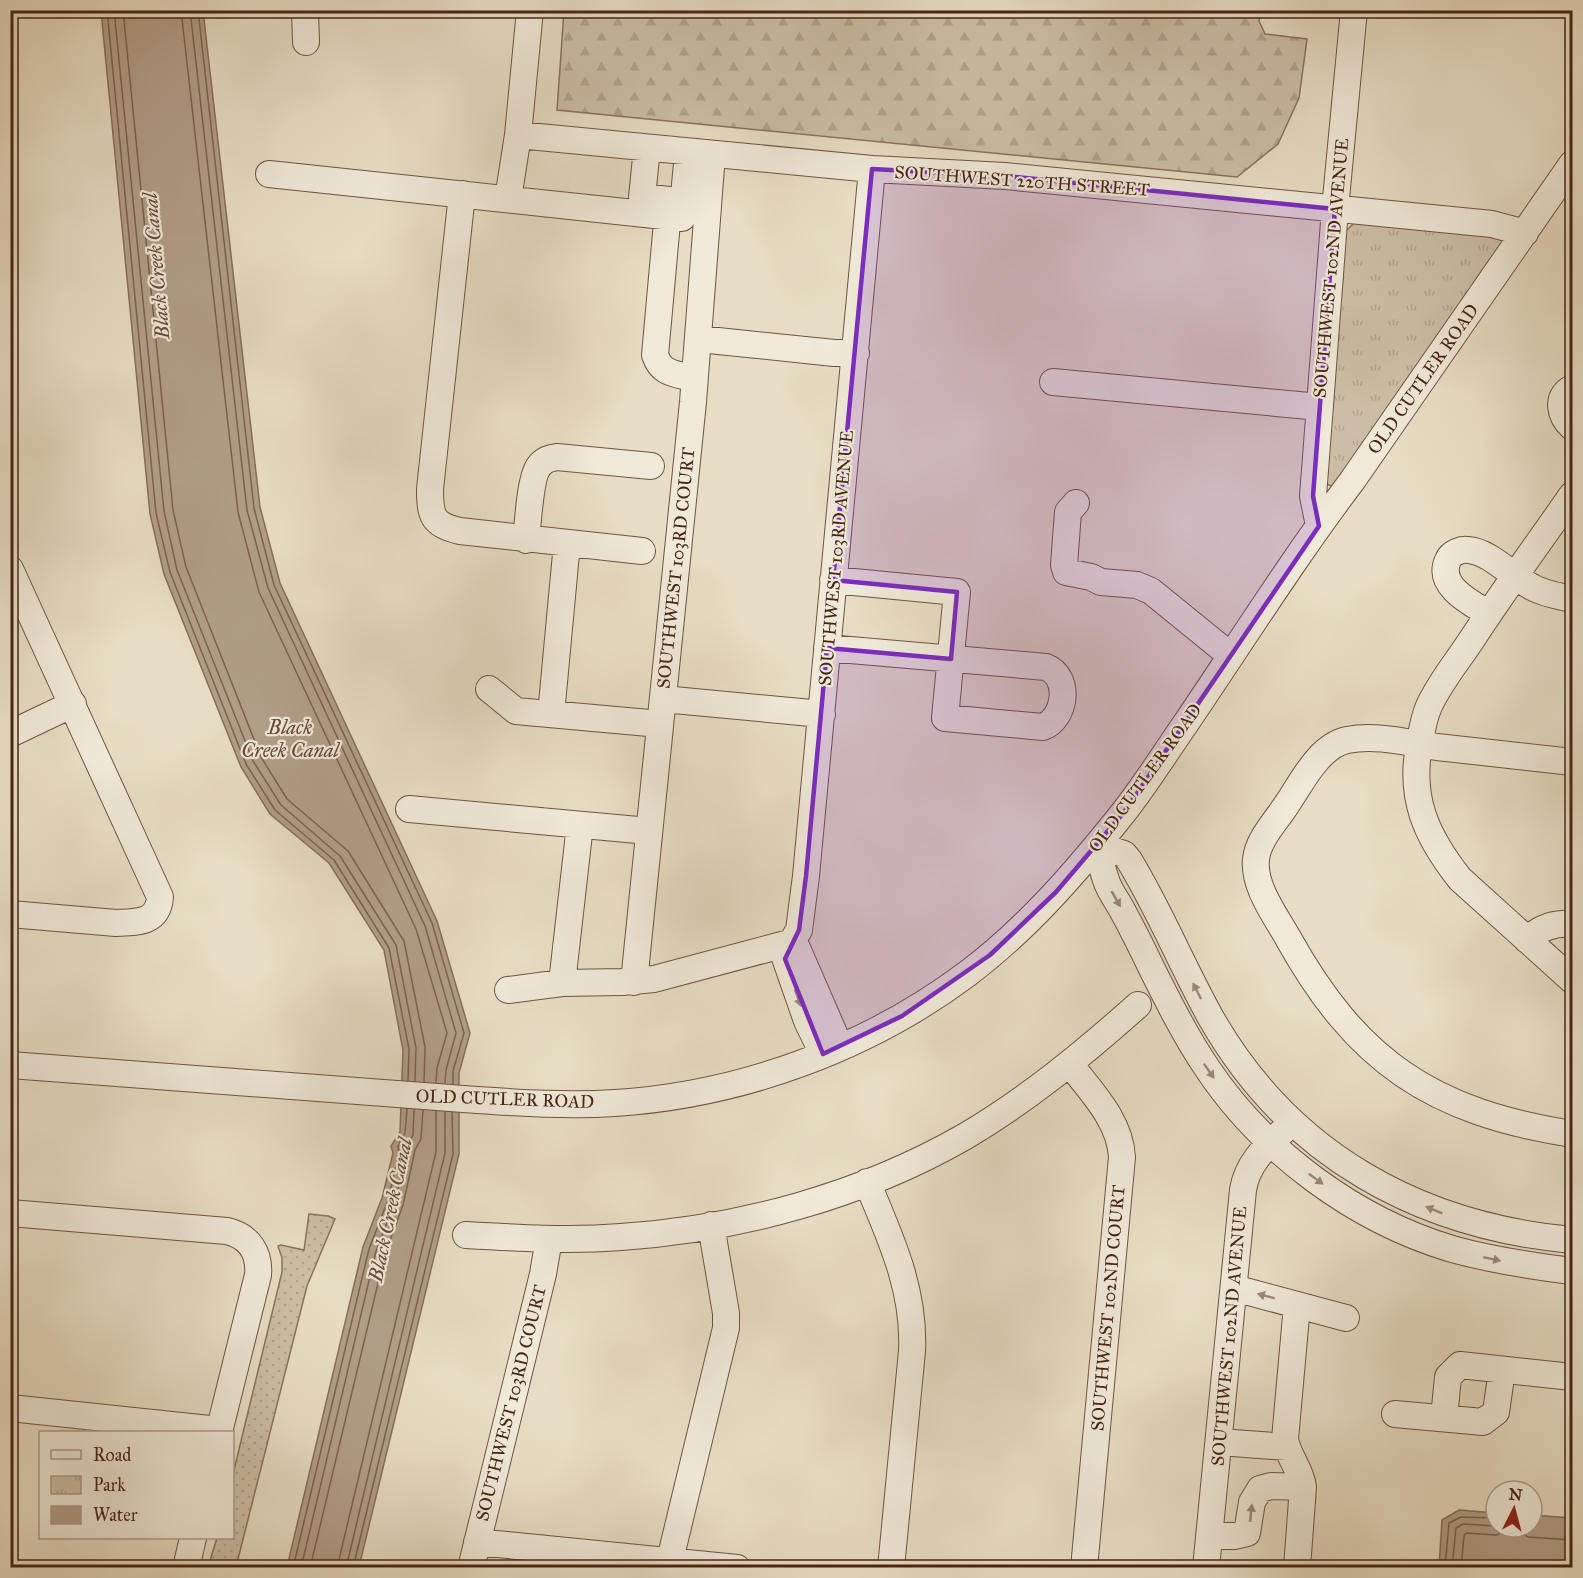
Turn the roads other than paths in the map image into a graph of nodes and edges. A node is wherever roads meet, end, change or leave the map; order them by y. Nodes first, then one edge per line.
1 (305, 10) edge
2 (530, 10) edge
3 (1354, 10) edge
4 (306, 42) dead end
5 (523, 136) junction
6 (647, 148) junction
7 (692, 153) junction
8 (1572, 164) edge
9 (872, 169) junction
10 (268, 174) dead end
11 (462, 194) junction
12 (514, 200) junction
13 (1335, 209) junction
14 (673, 211) junction
15 (1525, 233) junction
16 (699, 339) junction
17 (856, 353) junction
18 (684, 376) dead end
19 (1053, 382) dead end
20 (1572, 388) edge
21 (1320, 407) junction
22 (1572, 427) edge
23 (651, 466) dead end
24 (1572, 495) edge
25 (1076, 503) dead end
26 (1318, 526) junction
27 (526, 540) junction
28 (567, 543) junction
29 (642, 551) dead end
30 (10, 569) edge
31 (1515, 576) junction
32 (833, 580) junction
33 (1572, 599) edge
34 (1489, 614) junction
35 (827, 648) junction
36 (1231, 656) junction
37 (951, 659) junction
38 (489, 689) dead end
39 (663, 699) junction
40 (73, 704) junction
41 (551, 714) junction
42 (822, 714) junction
43 (660, 724) junction
44 (10, 734) edge
45 (1419, 744) junction
46 (1572, 762) edge
47 (409, 809) dead end
48 (580, 825) junction
49 (649, 831) junction
50 (1097, 844) junction
51 (10, 914) edge
52 (1572, 924) edge
53 (1527, 940) junction
54 (789, 943) junction
55 (1572, 980) edge
56 (634, 982) junction
57 (562, 984) junction
58 (508, 990) dead end
59 (1138, 1005) dead end
60 (832, 1051) junction
61 (1070, 1064) junction
62 (10, 1065) edge
63 (1293, 1122) junction
64 (1572, 1134) edge
65 (1271, 1142) junction
66 (867, 1182) junction
67 (10, 1213) edge
68 (711, 1225) junction
69 (466, 1236) dead end
70 (549, 1239) junction
71 (1572, 1240) edge
72 (1572, 1270) edge
73 (1234, 1287) junction
74 (1298, 1305) junction
75 (1346, 1318) dead end
76 (1502, 1370) junction
77 (1572, 1377) edge
78 (10, 1408) edge
79 (1395, 1414) dead end
80 (1444, 1418) junction
81 (219, 1431) edge
82 (1219, 1442) junction
83 (1276, 1447) junction
84 (1271, 1486) junction
85 (1303, 1487) junction
86 (1210, 1536) junction
87 (193, 1539) edge
88 (477, 1542) junction
89 (668, 1564) edge
90 (186, 1568) edge
91 (471, 1568) edge
92 (737, 1568) edge
93 (891, 1568) edge
94 (1084, 1568) edge
95 (1206, 1568) edge
96 (1297, 1568) edge

1 - 4 street
2 - 5 street
3 - 13 street, SOUTHWEST 102ND AVENUE
5 - 6 street, SOUTHWEST 220TH STREET
5 - 12 street
6 - 7 street, SOUTHWEST 220TH STREET
6 - 14 street
7 - 9 street, SOUTHWEST 220TH STREET
7 - 14 street
7 - 16 street, SOUTHWEST 103RD COURT
8 - 15 street, OLD CUTLER ROAD
9 - 13 street, SOUTHWEST 220TH STREET
9 - 17 street, SOUTHWEST 103RD AVENUE
10 - 11 street
11 - 12 street
11 - 27 street
12 - 14 street
13 - 15 street, SOUTHWEST 220TH STREET
13 - 21 street, SOUTHWEST 102ND AVENUE
14 - 18 street
15 - 26 street, OLD CUTLER ROAD
16 - 17 street
16 - 39 street, SOUTHWEST 103RD COURT
17 - 32 street, SOUTHWEST 103RD AVENUE
19 - 21 street
20 - 22 street
21 - 26 street, SOUTHWEST 102ND AVENUE
23 - 27 street
24 - 31 street
25 - 36 street
26 - 36 street, OLD CUTLER ROAD
27 - 28 street
28 - 29 street
28 - 41 street
30 - 40 street
31 - 33 street
31 - 34 street
31 - 34 street
32 - 35 street, SOUTHWEST 103RD AVENUE
32 - 37 street
34 - 45 street
35 - 37 street
35 - 42 street, SOUTHWEST 103RD AVENUE
36 - 50 street, OLD CUTLER ROAD
37 - 37 street
38 - 41 street
39 - 42 street
39 - 43 street, SOUTHWEST 103RD COURT
40 - 44 street
40 - 51 street
41 - 43 street
42 - 54 street, SOUTHWEST 103RD AVENUE
43 - 49 street, SOUTHWEST 103RD COURT
45 - 46 street
45 - 53 street
45 - 64 street
47 - 48 street
48 - 49 street
48 - 57 street
49 - 56 street, SOUTHWEST 103RD COURT
50 - 60 street, OLD CUTLER ROAD
63 -> 50 street
50 -> 65 street
52 - 53 street
53 - 55 street
54 - 56 street
54 - 60 street, SOUTHWEST 103RD AVENUE
56 - 57 street
57 - 58 street
59 - 61 street
60 - 62 street, OLD CUTLER ROAD
61 - 66 street
61 - 94 street, SOUTHWEST 102ND COURT
63 - 65 street, SOUTHWEST 102ND AVENUE
71 -> 63 street
65 -> 72 street
65 - 73 street, SOUTHWEST 102ND AVENUE
66 - 68 street
66 - 93 street
67 - 81 street
68 - 70 street
68 - 89 street
69 - 70 street
70 - 88 street, SOUTHWEST 103RD COURT
74 -> 73 street
73 - 82 street, SOUTHWEST 102ND AVENUE
74 - 75 street
74 - 83 street
76 - 77 street
76 - 80 street
76 - 80 street
78 - 81 street
79 - 80 street
82 - 83 street
82 - 86 street, SOUTHWEST 102ND AVENUE
83 - 84 street
83 - 85 street
84 - 85 street
86 -> 84 street
85 - 96 street
86 - 95 street, SOUTHWEST 102ND AVENUE
87 - 90 street
88 - 89 street
88 - 91 street, SOUTHWEST 103RD COURT
89 - 92 street

